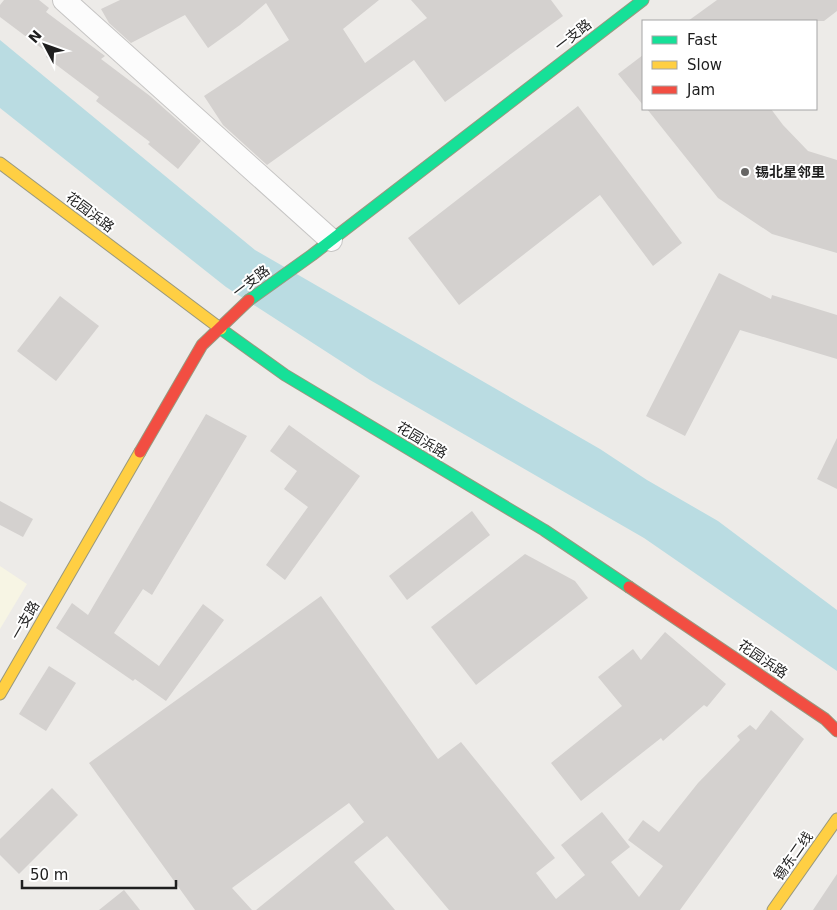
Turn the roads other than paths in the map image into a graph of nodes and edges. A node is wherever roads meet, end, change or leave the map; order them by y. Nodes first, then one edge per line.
1 (64, 0) edge
2 (643, 0) edge
3 (0, 162) edge
4 (331, 240) junction
5 (220, 328) junction
6 (0, 694) edge
7 (837, 731) edge
8 (837, 819) edge
9 (773, 910) edge

1 - 4 street
2 - 4 street, 一支路
3 - 5 street, 花园浜路
4 - 5 street, 一支路
5 - 6 street, 一支路
5 - 7 street, 花园浜路
8 - 9 street, 锡东二线

